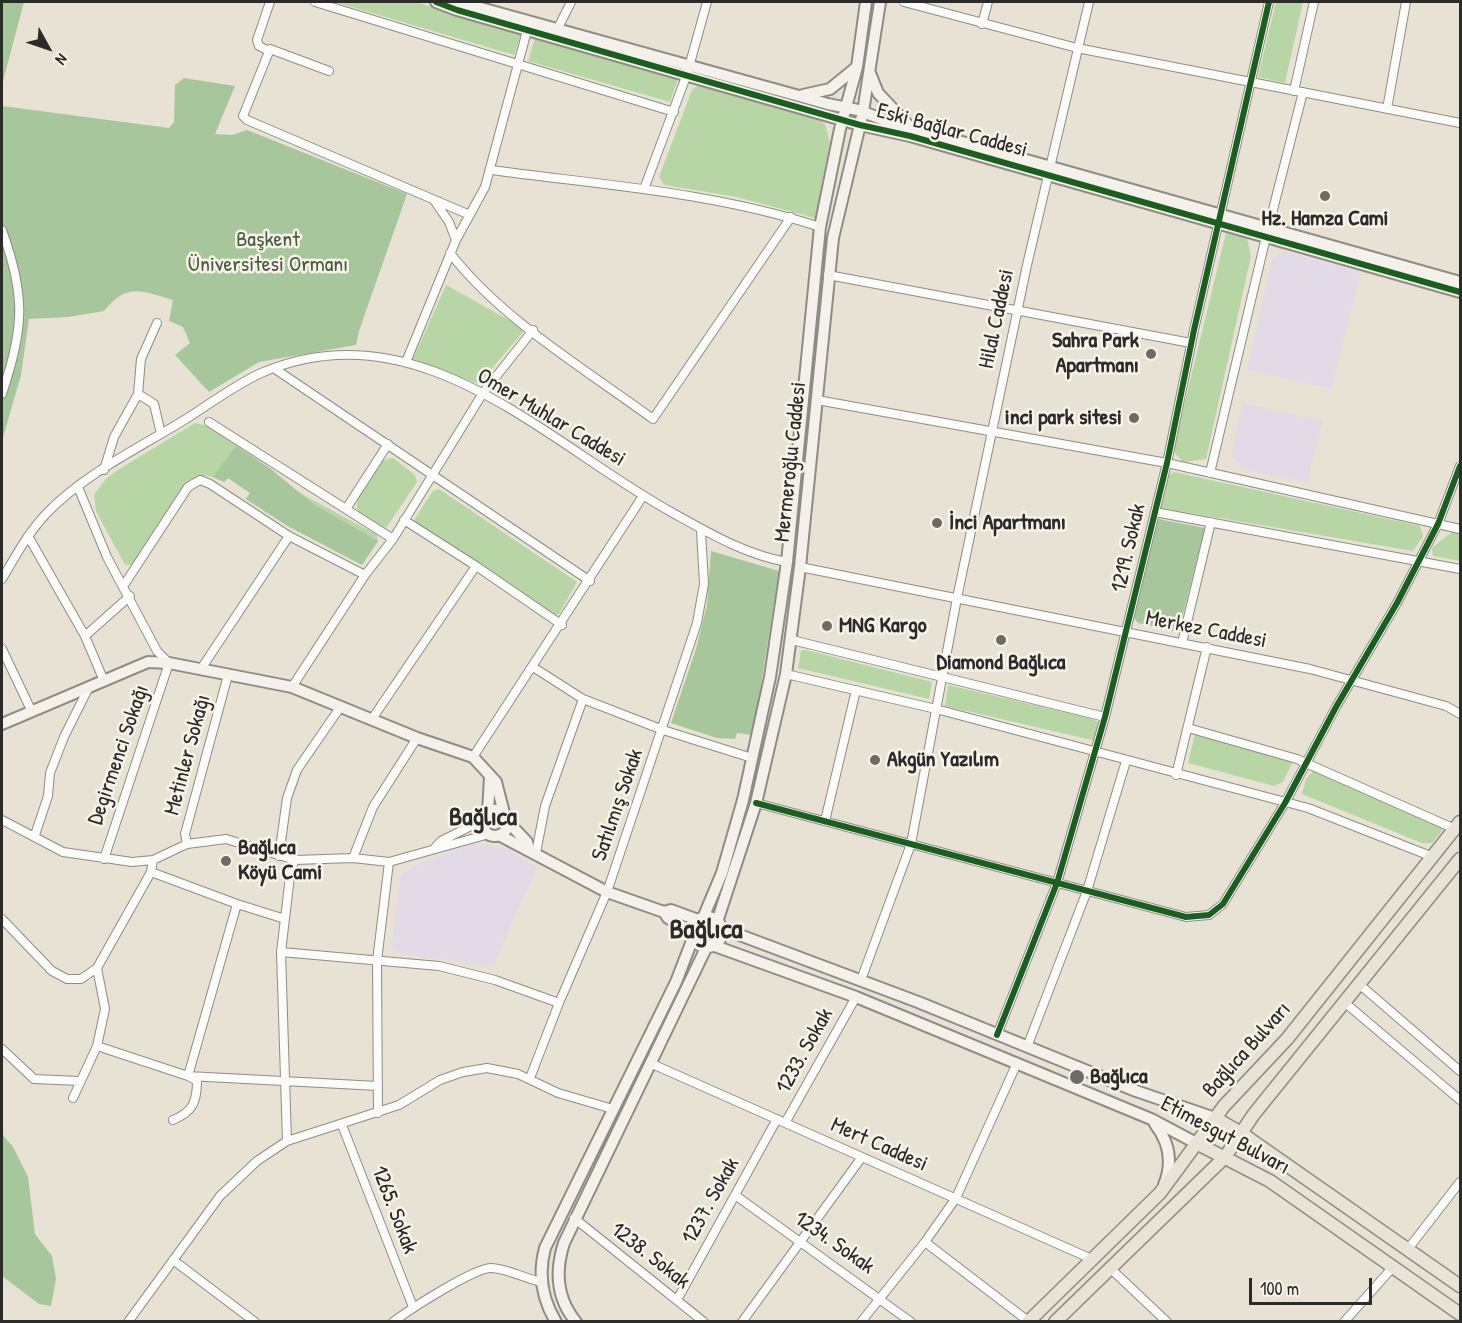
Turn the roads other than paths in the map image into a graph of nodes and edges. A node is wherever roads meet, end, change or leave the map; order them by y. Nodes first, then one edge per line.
1 (270, 2) edge
2 (315, 2) edge
3 (436, 2) edge
4 (459, 2) edge
5 (571, 2) edge
6 (707, 2) edge
7 (866, 2) edge
8 (880, 2) edge
9 (904, 2) edge
10 (988, 2) edge
11 (1089, 2) edge
12 (1269, 2) edge
13 (1314, 2) edge
14 (1406, 2) edge
15 (982, 24) junction
16 (528, 27) junction
17 (557, 30) junction
18 (1077, 48) junction
19 (268, 51) junction
20 (519, 65) junction
21 (857, 67) junction
22 (688, 70) junction
23 (869, 70) junction
24 (329, 71) dead end
25 (1251, 82) junction
26 (1294, 91) junction
27 (1304, 92) junction
28 (798, 96) junction
29 (846, 107) junction
30 (1388, 109) junction
31 (674, 112) junction
32 (863, 112) junction
33 (842, 120) junction
34 (1461, 123) edge
35 (860, 125) junction
36 (910, 128) junction
37 (491, 170) junction
38 (1047, 171) junction
39 (644, 189) junction
40 (434, 199) junction
41 (470, 215) junction
42 (791, 218) junction
43 (1219, 219) junction
44 (820, 227) junction
45 (2, 230) edge
46 (1267, 233) junction
47 (456, 240) junction
48 (450, 253) junction
49 (828, 275) junction
50 (1461, 282) edge
51 (1461, 292) edge
52 (1017, 312) junction
53 (157, 322) dead end
54 (533, 330) junction
55 (1191, 344) junction
56 (406, 362) junction
57 (275, 369) junction
58 (483, 393) junction
59 (2, 394) edge
60 (138, 394) junction
61 (817, 400) junction
62 (209, 422) dead end
63 (992, 432) junction
64 (161, 434) junction
65 (388, 444) junction
66 (1167, 463) junction
67 (1461, 466) edge
68 (104, 470) junction
69 (1210, 473) junction
70 (433, 476) junction
71 (78, 488) junction
72 (643, 496) junction
73 (346, 509) junction
74 (1155, 512) junction
75 (405, 520) junction
76 (1211, 522) junction
77 (1438, 524) junction
78 (1461, 529) edge
79 (701, 531) junction
80 (289, 536) junction
81 (28, 537) junction
82 (393, 539) junction
83 (1419, 560) junction
84 (787, 562) junction
85 (476, 566) junction
86 (800, 567) junction
87 (1461, 569) edge
88 (365, 575) junction
89 (2, 579) edge
90 (590, 581) junction
91 (124, 585) junction
92 (130, 596) junction
93 (957, 598) junction
94 (562, 625) junction
95 (1127, 633) junction
96 (85, 636) junction
97 (792, 640) junction
98 (1182, 643) junction
99 (1207, 647) junction
100 (2, 650) edge
101 (169, 663) junction
102 (532, 667) junction
103 (201, 669) junction
104 (786, 674) junction
105 (228, 675) junction
106 (942, 677) junction
107 (1352, 680) junction
108 (104, 681) junction
109 (292, 687) junction
110 (88, 689) junction
111 (856, 690) junction
112 (583, 699) junction
113 (342, 706) junction
114 (936, 709) junction
115 (32, 712) junction
116 (1461, 714) edge
117 (1105, 717) junction
118 (372, 719) junction
119 (2, 724) edge
120 (1188, 728) junction
121 (663, 730) junction
122 (417, 738) junction
123 (1096, 750) junction
124 (473, 757) junction
125 (752, 758) junction
126 (1126, 761) junction
127 (1306, 763) junction
128 (1176, 775) junction
129 (490, 777) junction
130 (756, 803) junction
131 (1285, 803) junction
132 (485, 816) junction
133 (506, 818) junction
134 (2, 820) edge
135 (825, 820) junction
136 (1458, 825) edge
137 (494, 835) junction
138 (35, 836) junction
139 (187, 844) junction
140 (911, 844) junction
141 (434, 849) junction
142 (533, 851) junction
143 (279, 856) junction
144 (1433, 857) junction
145 (104, 858) junction
146 (353, 858) junction
147 (1461, 859) edge
148 (153, 860) junction
149 (295, 860) junction
150 (388, 862) junction
151 (151, 872) junction
152 (1057, 883) junction
153 (1087, 891) junction
154 (607, 892) junction
155 (237, 904) junction
156 (664, 912) junction
157 (2, 919) edge
158 (285, 919) junction
159 (700, 919) junction
160 (719, 925) junction
161 (693, 935) junction
162 (710, 946) junction
163 (281, 952) junction
164 (376, 961) junction
165 (97, 968) junction
166 (861, 980) junction
167 (1359, 984) junction
168 (856, 997) junction
169 (1344, 1002) junction
170 (559, 1003) junction
171 (997, 1035) junction
172 (97, 1046) junction
173 (1028, 1047) junction
174 (2, 1049) edge
175 (650, 1063) junction
176 (1017, 1063) junction
177 (1461, 1071) edge
178 (188, 1076) junction
179 (530, 1078) junction
180 (80, 1081) junction
181 (284, 1082) junction
182 (378, 1086) junction
183 (73, 1098) dead end
184 (1461, 1100) edge
185 (613, 1109) junction
186 (378, 1113) junction
187 (1215, 1118) junction
188 (777, 1119) junction
189 (1151, 1119) junction
190 (173, 1120) dead end
191 (785, 1123) junction
192 (342, 1125) junction
193 (1241, 1133) junction
194 (287, 1142) junction
195 (1196, 1143) junction
196 (862, 1157) junction
197 (1225, 1157) junction
198 (1461, 1182) edge
199 (1160, 1193) junction
200 (735, 1195) junction
201 (956, 1198) junction
202 (574, 1218) junction
203 (800, 1242) junction
204 (925, 1242) junction
205 (1408, 1249) junction
206 (173, 1260) junction
207 (1094, 1260) junction
208 (1393, 1267) junction
209 (1111, 1269) junction
210 (542, 1282) junction
211 (1461, 1286) edge
212 (880, 1298) junction
213 (676, 1300) junction
214 (413, 1307) junction
215 (1461, 1314) edge
216 (1028, 1321) edge
217 (128, 1322) edge
218 (255, 1322) edge
219 (393, 1322) edge
220 (556, 1322) edge
221 (576, 1322) edge
222 (704, 1322) edge
223 (742, 1322) edge
224 (861, 1322) edge
225 (911, 1322) edge
226 (1055, 1322) edge
227 (1167, 1322) edge
228 (1344, 1322) edge

1 - 19 street
2 - 20 street
3 - 16 main road, Eski Bağlar Caddesi
4 - 16 main road, Eski Bağlar Caddesi
5 - 17 street
6 - 22 street
7 - 21 main road, Mermeroğlu Caddesi
8 - 23 main road, Mermeroğlu Caddesi
9 - 15 street
10 - 15 street
11 - 18 street, Hilal Caddesi
12 - 25 street, 1219. Sokak
13 - 26 street
14 - 30 street
15 - 18 street
16 - 17 main road, Eski Bağlar Caddesi
16 - 20 street
16 - 22 main road, Eski Bağlar Caddesi
17 - 22 main road, Eski Bağlar Caddesi
18 - 25 street
18 - 38 street, Hilal Caddesi
19 - 24 street
19 - 40 street
20 - 31 street
20 - 37 street
21 - 28 main road
21 - 29 main road, Mermeroğlu Caddesi
22 - 28 main road, Eski Bağlar Caddesi
22 - 31 street
22 - 33 main road, Eski Bağlar Caddesi
23 - 32 main road, Mermeroğlu Caddesi
23 - 36 main road
25 - 26 street
25 - 43 street, 1219. Sokak
26 - 27 street
27 - 30 street
27 - 46 street
28 - 29 main road, Eski Bağlar Caddesi
29 - 32 main road, Eski Bağlar Caddesi
29 - 33 main road, Mermeroğlu Caddesi
30 - 34 street
31 - 39 street
32 - 35 main road, Mermeroğlu Caddesi
32 - 36 main road, Eski Bağlar Caddesi
33 - 35 main road, Eski Bağlar Caddesi
33 - 44 main road, Mermeroğlu Caddesi
35 - 38 main road, Eski Bağlar Caddesi
35 - 49 main road, Mermeroğlu Caddesi
36 - 38 main road, Eski Bağlar Caddesi
37 - 39 street
37 - 41 street
38 - 43 main road, Eski Bağlar Caddesi
38 - 52 street, Hilal Caddesi
39 - 42 street
40 - 41 street
40 - 47 street
41 - 47 street
42 - 44 street
42 - 54 street
43 - 46 main road, Eski Bağlar Caddesi
43 - 55 street, 1219. Sokak
44 - 84 main road, Mermeroğlu Caddesi
45 - 59 street
46 - 50 main road
46 - 51 main road, Eski Bağlar Caddesi
46 - 69 street
47 - 48 street
48 - 54 street
48 - 56 street
49 - 52 street
49 - 61 main road, Mermeroğlu Caddesi
52 - 55 street
52 - 63 street, Hilal Caddesi
53 - 60 street
54 - 58 street
55 - 66 street, 1219. Sokak
56 - 57 street, Omer Muhlar Caddesi
56 - 58 street, Omer Muhlar Caddesi
57 - 64 street, Omer Muhlar Caddesi
57 - 65 street
58 - 70 street
58 - 72 street, Omer Muhlar Caddesi
60 - 64 street
60 - 68 street
61 - 63 street
61 - 86 main road, Mermeroğlu Caddesi
62 - 73 street
63 - 66 street
63 - 93 street, Hilal Caddesi
64 - 68 street, Omer Muhlar Caddesi
65 - 70 street
65 - 73 street
66 - 69 street
66 - 74 street, 1219. Sokak
67 - 77 street
68 - 71 street, Omer Muhlar Caddesi
69 - 77 street
70 - 75 street
70 - 90 street
71 - 81 street, Omer Muhlar Caddesi
71 - 91 street
72 - 79 street, Omer Muhlar Caddesi
72 - 90 street
73 - 82 street
74 - 76 street
74 - 95 street, 1219. Sokak
75 - 82 street
75 - 85 street
76 - 83 street
76 - 98 street
77 - 78 street
77 - 83 street
79 - 84 street, Omer Muhlar Caddesi
79 - 121 street, Satılmış Sokak
80 - 88 street
80 - 91 street
80 - 103 street
81 - 89 street, Omer Muhlar Caddesi
81 - 96 street
82 - 88 street
83 - 87 street
83 - 107 street
84 - 125 main road, Mermeroğlu Caddesi
85 - 94 street
85 - 118 street
86 - 93 street, Merkez Caddesi
86 - 97 main road, Mermeroğlu Caddesi
88 - 109 street
90 - 94 street
91 - 92 street
92 - 96 street
92 - 101 street
93 - 95 street, Merkez Caddesi
93 - 106 street, Hilal Caddesi
94 - 102 street
95 - 98 street, Merkez Caddesi
95 - 117 street, 1219. Sokak
96 - 108 street
97 - 104 main road, Mermeroğlu Caddesi
97 - 106 street
98 - 99 street, Merkez Caddesi
99 - 107 street, Merkez Caddesi
99 - 120 street
100 - 115 street
101 - 103 main road
101 - 108 main road
101 - 145 street, Degirmenci Sokağı
102 - 112 street
102 - 124 street
103 - 105 main road
104 - 111 street
104 - 130 main road, Mermeroğlu Caddesi
105 - 109 main road
105 - 139 street, Metinler Sokağı
106 - 114 street, Hilal Caddesi
106 - 117 street
107 - 116 street, Merkez Caddesi
107 - 127 street
108 - 110 main road
109 - 113 main road
110 - 115 main road
110 - 138 street
111 - 114 street
111 - 135 street
112 - 121 street
112 - 142 street
113 - 118 main road
113 - 143 street
114 - 123 street
114 - 140 street, Hilal Caddesi
115 - 119 main road
117 - 123 street, 1219. Sokak
118 - 122 main road
120 - 127 street
120 - 128 street
121 - 125 street
121 - 154 street, Satılmış Sokak
122 - 124 main road
122 - 146 street
123 - 126 street
123 - 152 street, 1219. Sokak
124 - 129 main road
125 - 159 main road, Mermeroğlu Caddesi
126 - 128 street
126 - 153 street
127 - 131 street
127 - 136 street
128 - 131 street
129 - 132 main road
129 - 133 main road
130 - 135 street
130 - 160 main road, Mermeroğlu Caddesi
131 - 144 street
131 - 153 street
132 - 133 main road
132 - 137 main road
132 - 141 street
133 - 137 main road
133 - 142 main road
134 - 138 street
135 - 140 street
136 - 144 main road, Bağlıca Bulvarı
137 - 141 street
137 - 142 main road
138 - 145 street
139 - 143 street
139 - 148 street
140 - 152 street
140 - 166 street, Hilal Caddesi
141 - 150 street
142 - 154 main road
143 - 149 street
144 - 187 main road, Bağlıca Bulvarı
145 - 148 street
146 - 149 street
146 - 150 street
147 - 167 main road, Bağlıca Bulvarı
148 - 151 street
149 - 158 street
150 - 164 street
151 - 155 street
151 - 165 street
152 - 153 street
152 - 171 street, 1219. Sokak
153 - 173 street
154 - 156 main road
154 - 170 street, Satılmış Sokak
155 - 158 street
155 - 178 street
156 - 159 main road
156 - 161 main road
157 - 165 street
158 - 163 street
159 - 160 main road
159 - 161 main road
160 - 162 main road
160 - 166 main road, Etimesgut Bulvarı
161 - 162 main road
161 - 185 main road
162 - 168 main road, Etimesgut Bulvarı
162 - 175 main road
163 - 164 street
163 - 181 street
164 - 170 street
164 - 182 street
165 - 172 street
166 - 171 main road, Etimesgut Bulvarı
167 - 169 main road, Bağlıca Bulvarı
167 - 177 street
168 - 176 main road, Etimesgut Bulvarı
168 - 191 street, 1233. Sokak
169 - 184 street
169 - 193 main road, Bağlıca Bulvarı
170 - 179 street, Satılmış Sokak
171 - 173 main road, Etimesgut Bulvarı
172 - 178 street
172 - 180 street
173 - 187 main road, Etimesgut Bulvarı
174 - 180 street
175 - 188 street, Mert Caddesi
175 - 202 main road
176 - 189 main road, Etimesgut Bulvarı
176 - 201 street
178 - 181 street
178 - 190 street
179 - 185 street
179 - 186 street
180 - 183 street
181 - 182 street
181 - 194 street
182 - 186 street
185 - 210 main road
186 - 192 street
187 - 193 main road, Etimesgut Bulvarı
187 - 195 main road, Bağlıca Bulvarı
188 - 191 street, Mert Caddesi
188 - 200 street, 1237. Sokak
189 - 195 main road, Etimesgut Bulvarı
189 - 199 main road
191 - 196 street, Mert Caddesi
192 - 194 street
192 - 214 street, 1265. Sokak
193 - 197 main road, Bağlıca Bulvarı
193 - 205 main road, Etimesgut Bulvarı
194 - 206 street
195 - 197 main road, Etimesgut Bulvarı
195 - 199 main road, Bağlıca Bulvarı
196 - 201 street, Mert Caddesi
196 - 203 street
197 - 208 main road, Etimesgut Bulvarı
197 - 209 main road, Bağlıca Bulvarı
198 - 205 street
199 - 207 main road, Bağlıca Bulvarı
200 - 203 street, 1234. Sokak
200 - 213 street, 1237. Sokak
201 - 204 street
201 - 207 street, Mert Caddesi
202 - 213 street, 1238. Sokak
202 - 221 main road
203 - 212 street, 1234. Sokak
203 - 223 street
204 - 212 street
204 - 216 street
205 - 211 main road, Etimesgut Bulvarı
206 - 217 street
206 - 218 street
207 - 216 main road, Bağlıca Bulvarı
208 - 215 main road, Etimesgut Bulvarı
208 - 228 street
209 - 226 main road, Bağlıca Bulvarı
209 - 227 street
210 - 214 street
210 - 220 main road
212 - 224 street
212 - 225 street, 1234. Sokak
213 - 222 street, 1238. Sokak
214 - 219 street

